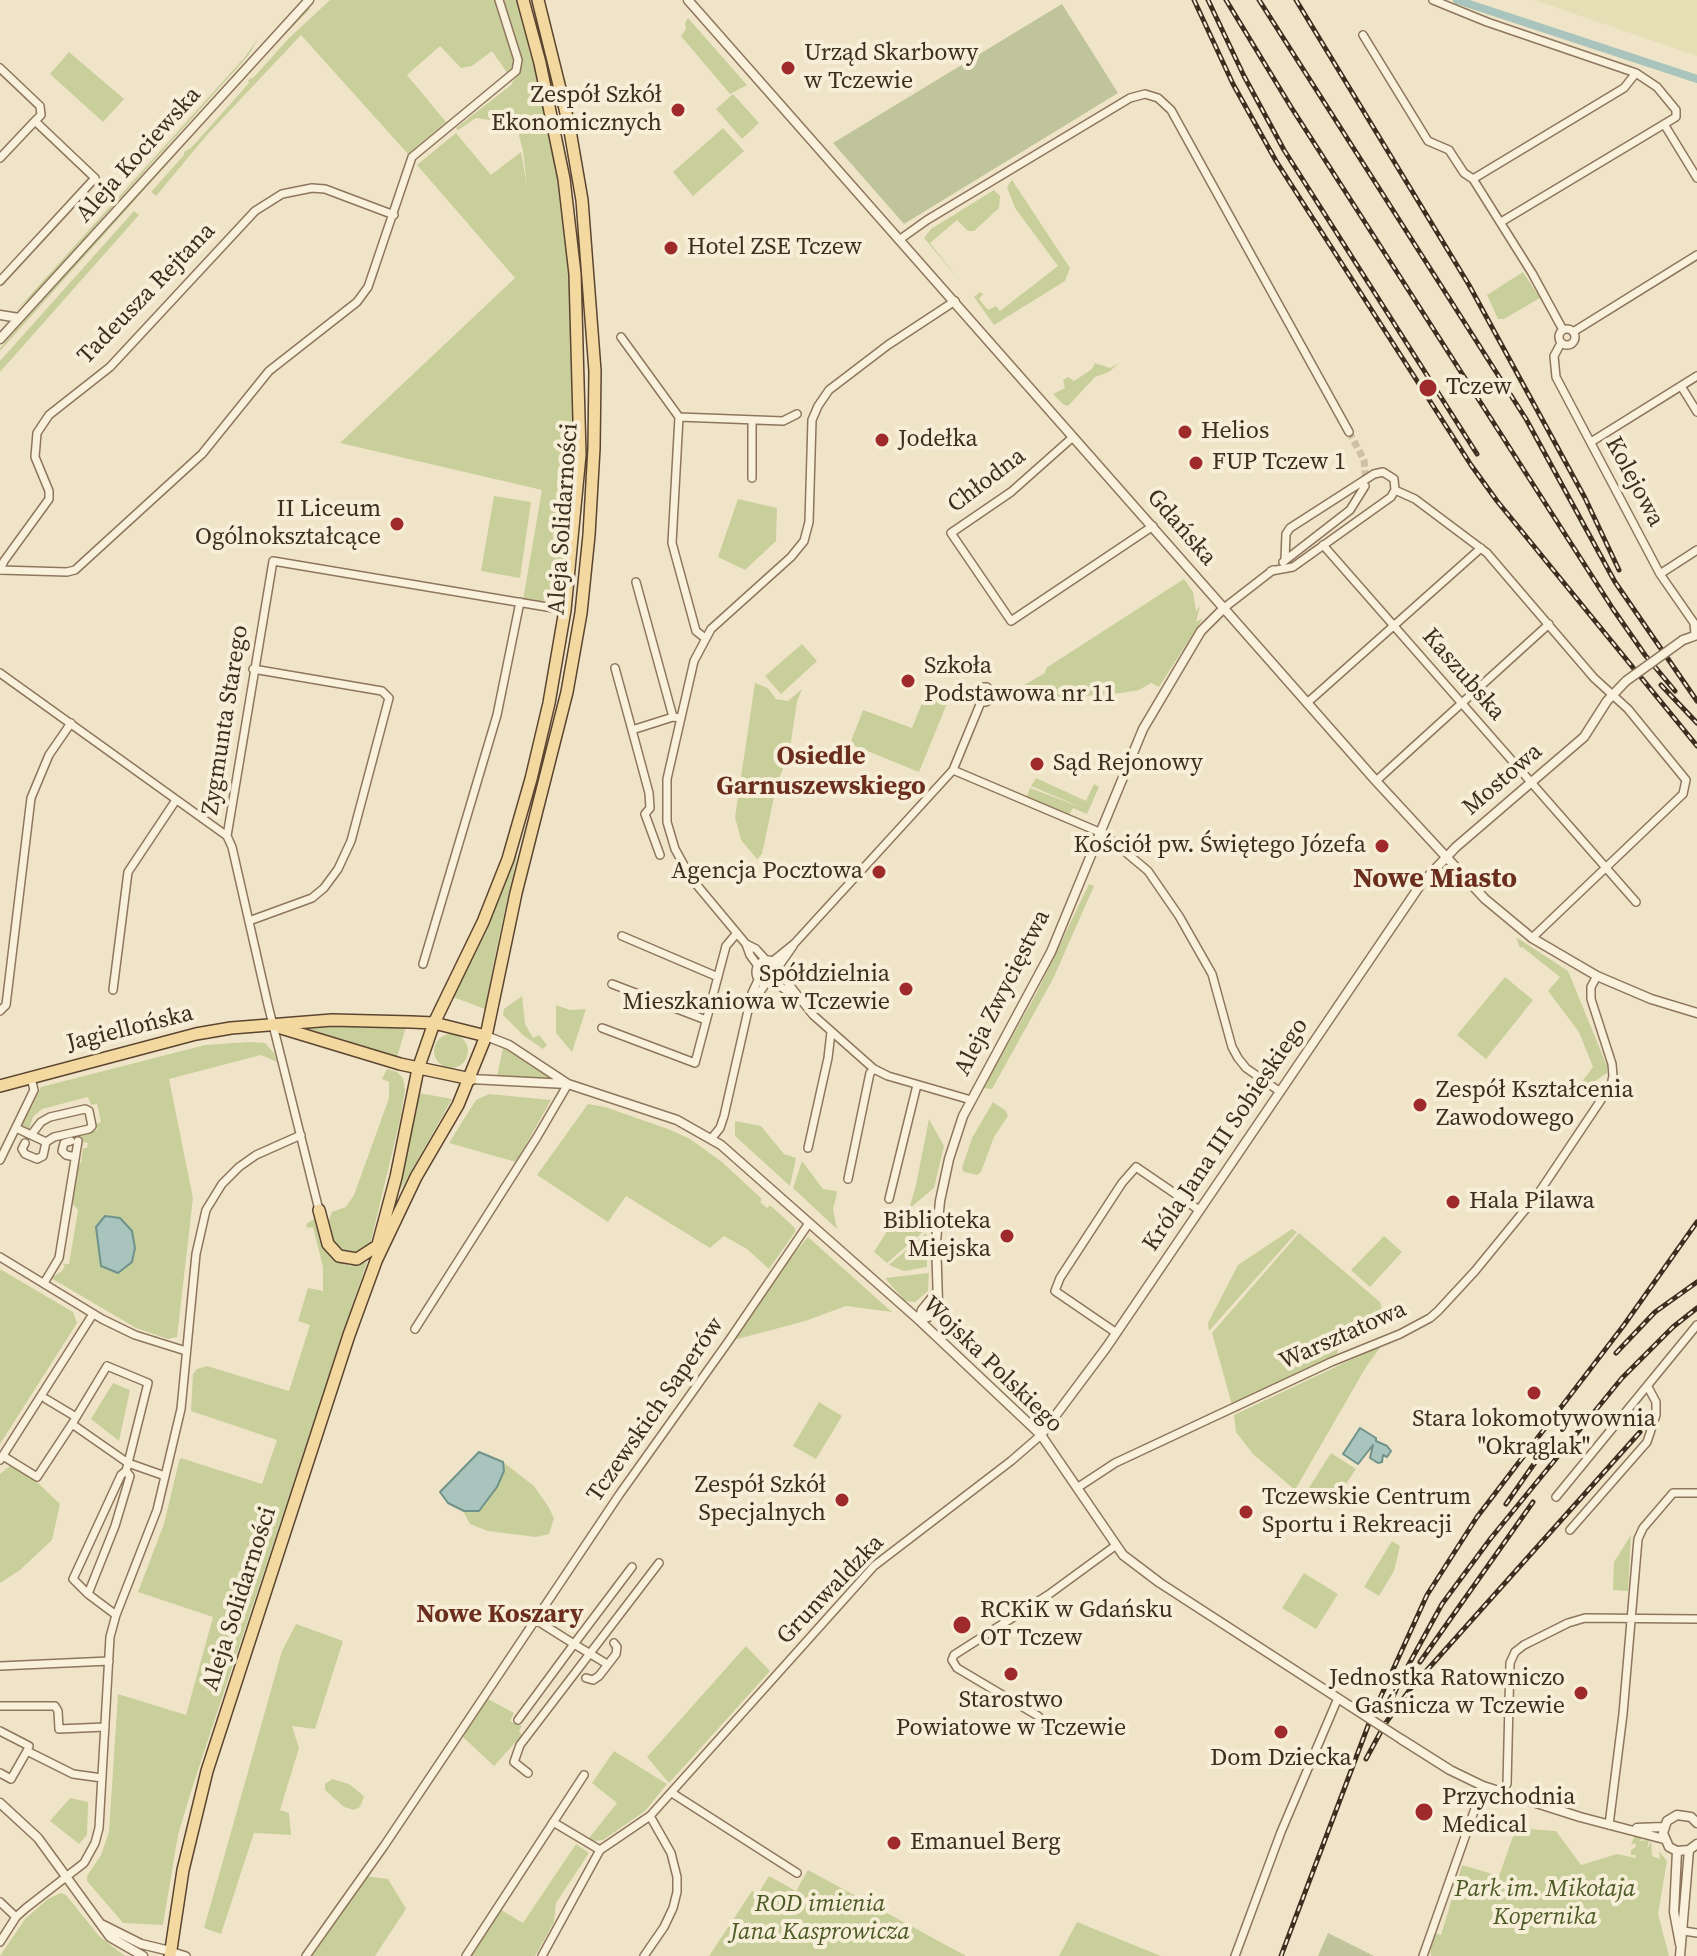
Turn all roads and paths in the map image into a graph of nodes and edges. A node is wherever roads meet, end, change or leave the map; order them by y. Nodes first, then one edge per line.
1 (309, 0) edge
2 (499, 0) edge
3 (523, 0) edge
4 (538, 0) edge
5 (688, 0) edge
6 (1433, 0) edge
7 (1363, 35) dead end
8 (0, 68) edge
9 (1636, 73) junction
10 (35, 121) junction
11 (1664, 124) junction
12 (0, 158) edge
13 (1697, 178) edge
14 (1473, 179) junction
15 (394, 215) junction
16 (1501, 222) junction
17 (899, 240) junction
18 (1697, 255) edge
19 (0, 281) edge
20 (955, 301) junction
21 (0, 315) edge
22 (19, 318) junction
23 (0, 326) edge
24 (1563, 330) junction
25 (1573, 332) junction
26 (621, 337) dead end
27 (2, 338) edge
28 (1561, 343) junction
29 (1697, 376) edge
30 (1681, 386) junction
31 (1697, 412) edge
32 (797, 414) dead end
33 (679, 417) junction
34 (752, 420) junction
35 (1349, 432) tunnel mouth
36 (1073, 437) junction
37 (1591, 442) junction
38 (752, 478) dead end
39 (1365, 486) dead end
40 (1395, 490) junction
41 (1153, 526) junction
42 (1323, 545) junction
43 (1481, 548) junction
44 (1697, 550) edge
45 (1285, 560) junction
46 (0, 570) edge
47 (1271, 571) junction
48 (1660, 574) junction
49 (636, 582) dead end
50 (520, 602) junction
51 (1224, 608) junction
52 (565, 610) junction
53 (1549, 624) junction
54 (1394, 626) junction
55 (1696, 634) edge
56 (705, 638) junction
57 (615, 668) dead end
58 (253, 669) junction
59 (0, 673) edge
60 (1611, 695) junction
61 (981, 702) dead end
62 (1307, 703) junction
63 (1460, 704) junction
64 (677, 717) junction
65 (71, 723) junction
66 (632, 730) junction
67 (953, 770) junction
68 (1376, 781) junction
69 (1531, 784) junction
70 (176, 800) junction
71 (1099, 832) junction
72 (227, 836) junction
73 (658, 851) dead end
74 (1445, 857) junction
75 (1605, 866) junction
76 (1636, 902) dead end
77 (249, 921) junction
78 (737, 933) junction
79 (622, 936) dead end
80 (1532, 938) junction
81 (746, 944) junction
82 (423, 964) dead end
83 (774, 965) junction
84 (758, 966) junction
85 (1597, 976) junction
86 (718, 977) junction
87 (766, 981) junction
88 (612, 984) dead end
89 (113, 990) dead end
90 (796, 997) junction
91 (0, 1011) edge
92 (1697, 1013) edge
93 (706, 1020) junction
94 (434, 1023) junction
95 (273, 1025) junction
96 (602, 1028) dead end
97 (831, 1032) junction
98 (486, 1036) junction
99 (418, 1069) junction
100 (874, 1069) junction
101 (31, 1078) junction
102 (471, 1079) junction
103 (568, 1084) junction
104 (917, 1085) junction
105 (0, 1086) edge
106 (1279, 1091) junction
107 (971, 1100) junction
108 (16, 1128) junction
109 (31, 1135) junction
110 (301, 1135) junction
111 (711, 1139) junction
112 (46, 1142) junction
113 (25, 1143) dead end
114 (808, 1148) dead end
115 (75, 1157) junction
116 (0, 1160) edge
117 (848, 1179) dead end
118 (889, 1199) dead end
119 (319, 1210) joint
120 (1199, 1210) junction
121 (809, 1223) junction
122 (377, 1246) junction
123 (0, 1257) edge
124 (376, 1261) junction
125 (44, 1283) junction
126 (93, 1314) junction
127 (919, 1320) junction
128 (1697, 1325) edge
129 (415, 1329) dead end
130 (1115, 1332) junction
131 (186, 1351) junction
132 (1648, 1387) junction
133 (46, 1399) dead end
134 (74, 1420) junction
135 (1041, 1435) junction
136 (2, 1458) edge
137 (127, 1467) junction
138 (165, 1476) junction
139 (1077, 1488) junction
140 (1697, 1493) edge
141 (1556, 1497) dead end
142 (1570, 1530) dead end
143 (1115, 1546) junction
144 (659, 1563) dead end
145 (632, 1567) dead end
146 (88, 1594) junction
147 (116, 1615) junction
148 (1632, 1618) junction
149 (1697, 1619) edge
150 (536, 1620) junction
151 (614, 1643) dead end
152 (574, 1644) junction
153 (591, 1655) junction
154 (109, 1661) junction
155 (607, 1664) junction
156 (0, 1666) edge
157 (586, 1678) dead end
158 (1338, 1698) junction
159 (0, 1706) edge
160 (518, 1720) dead end
161 (1045, 1724) dead end
162 (105, 1727) junction
163 (0, 1731) edge
164 (27, 1751) junction
165 (0, 1773) edge
166 (528, 1773) dead end
167 (584, 1775) dead end
168 (102, 1778) junction
169 (1507, 1784) dead end
170 (1483, 1786) junction
171 (672, 1793) junction
172 (0, 1803) edge
173 (650, 1816) junction
174 (1695, 1817) edge
175 (553, 1822) junction
176 (1609, 1825) junction
177 (1664, 1827) junction
178 (1632, 1829) junction
179 (1664, 1839) junction
180 (1697, 1844) edge
181 (600, 1850) junction
182 (1689, 1850) junction
183 (1677, 1851) junction
184 (797, 1873) dead end
185 (66, 1876) junction
186 (0, 1902) edge
187 (16, 1917) junction
188 (98, 1923) junction
189 (1684, 1931) junction
190 (1697, 1933) edge
191 (0, 1942) edge
192 (1680, 1944) junction
193 (170, 1954) edge
194 (143, 1956) edge
195 (186, 1956) edge
196 (306, 1956) edge
197 (466, 1956) edge
198 (542, 1956) edge
199 (644, 1956) edge
200 (1235, 1956) edge
201 (1423, 1956) edge
202 (1680, 1956) edge

1 - 22 street, Aleja Kociewska
2 - 15 street
3 - 52 main road, Aleja Solidarności
4 - 98 main road, Aleja Solidarności
5 - 17 street, Gdańska
6 - 9 street
7 - 14 street
8 - 10 street
9 - 11 street
9 - 14 street
10 - 12 street
10 - 19 street
11 - 13 street
11 - 16 street
14 - 16 street
15 - 46 street
15 - 46 street, Tadeusza Rejtana
16 - 24 street
17 - 20 street, Gdańska
17 - 35 street
18 - 25 street
20 - 36 street, Gdańska
20 - 56 street
21 - 22 street
22 - 27 street, Aleja Kociewska
23 - 27 street
24 - 25 street
24 - 28 street
25 - 28 street
26 - 33 street
28 - 37 street, Kolejowa
29 - 30 street
30 - 31 street
30 - 37 street
32 - 34 street
33 - 34 street
33 - 56 street
34 - 38 street
36 - 41 street, Gdańska
36 - 41 street, Chłodna
37 - 48 street, Kolejowa
39 - 45 street
40 - 42 street
40 - 43 street
40 - 45 street
41 - 51 street, Gdańska
42 - 47 street
42 - 54 street, Kaszubska
43 - 53 street
43 - 54 street
44 - 48 street
45 - 47 street
47 - 51 street
48 - 55 street, Kolejowa
49 - 64 street
50 - 52 street
50 - 58 street, Zygmunta Starego
50 - 82 street
51 - 62 street, Gdańska
51 - 71 street, Aleja Zwycięstwa
52 - 94 main road, Aleja Solidarności
53 - 60 street
53 - 63 street
54 - 62 street
54 - 63 street, Kaszubska
55 - 60 street, Mostowa, bridge
56 - 64 street
57 - 66 street
58 - 72 street, Zygmunta Starego
58 - 77 street
59 - 65 street
60 - 69 street, Mostowa
60 - 75 street
61 - 67 street
62 - 68 street, Gdańska
63 - 68 street
63 - 69 street, Kaszubska
64 - 66 street
64 - 78 street
65 - 70 street
65 - 91 street
66 - 73 street
67 - 71 street
67 - 83 street
68 - 74 street, Gdańska
69 - 74 street, Mostowa
69 - 75 street, Kaszubska
70 - 72 street
70 - 89 street
71 - 106 street
71 - 107 street, Aleja Zwycięstwa
72 - 77 street, Zygmunta Starego
74 - 80 street, Gdańska
74 - 106 street, Króla Jana III Sobieskiego
75 - 76 street, Kaszubska
75 - 80 street
77 - 95 street, Zygmunta Starego
78 - 81 street
78 - 86 street
79 - 86 street
80 - 85 street, Gdańska
81 - 83 street, Aleja Zwycięstwa
81 - 84 street
83 - 84 street
83 - 87 street
83 - 90 street, Aleja Zwycięstwa
84 - 87 street
85 - 92 street, Gdańska
85 - 139 street, Warsztatowa
86 - 93 street
87 - 90 street, Aleja Zwycięstwa
87 - 111 street
88 - 93 street
90 - 97 street, Aleja Zwycięstwa
93 - 96 street
94 - 95 main road, Jagiellońska
94 - 98 main road, Jagiellońska
94 - 99 main road, Aleja Solidarności
95 - 99 main road, Jagiellońska
95 - 101 main road, Jagiellońska
95 - 110 street, Zygmunta Starego
97 - 100 street, Aleja Zwycięstwa
97 - 114 street
98 - 102 main road, Aleja Solidarności
98 - 103 street, Wojska Polskiego
99 - 102 main road, Jagiellońska
99 - 122 main road, Aleja Solidarności
100 - 104 street, Aleja Zwycięstwa
100 - 117 street
101 - 105 main road, Jagiellońska
101 - 108 street
102 - 103 street, Wojska Polskiego
102 - 124 main road, Aleja Solidarności
103 - 111 street, Wojska Polskiego
103 - 129 street
104 - 107 street, Aleja Zwycięstwa
104 - 118 street
106 - 120 street, Króla Jana III Sobieskiego
107 - 127 street, Aleja Zwycięstwa
108 - 109 street
108 - 116 street
109 - 112 street
109 - 112 street
110 - 119 street, Zygmunta Starego
110 - 131 street
111 - 121 street, Wojska Polskiego
112 - 113 street
115 - 115 street
115 - 125 street
119 - 122 main road
120 - 130 street, Króla Jana III Sobieskiego
120 - 130 street
121 - 127 street, Wojska Polskiego
121 - 150 street, Tczewskich Saperów
122 - 124 main road, Aleja Solidarności
123 - 125 street
124 - 193 main road, Aleja Solidarności
125 - 126 street
126 - 131 street
126 - 136 street
127 - 135 street, Wojska Polskiego
128 - 132 street
130 - 135 street, Króla Jana III Sobieskiego
131 - 138 street
132 - 141 street
132 - 142 street
133 - 134 street
134 - 136 street
134 - 137 street
134 - 137 street
135 - 139 street, Wojska Polskiego
135 - 171 street, Grunwaldzka
137 - 138 street
137 - 146 street
137 - 146 street
138 - 147 street
139 - 143 street, Wojska Polskiego
140 - 148 street
143 - 158 street, Wojska Polskiego
143 - 161 street
144 - 153 street
145 - 152 street
146 - 147 street
147 - 154 street
148 - 149 street
148 - 169 street
148 - 176 street
150 - 152 street
150 - 196 street, Tczewskich Saperów
151 - 155 street
152 - 153 street
152 - 160 street
153 - 155 street
153 - 166 street
154 - 156 street
154 - 162 street
155 - 157 street
158 - 170 street, Wojska Polskiego, bridge
158 - 200 street
159 - 162 street
162 - 168 street
163 - 164 street
164 - 165 street
164 - 168 street
167 - 175 street
168 - 185 street
170 - 176 street, Wojska Polskiego
170 - 201 street
171 - 173 street, Grunwaldzka
171 - 184 street
172 - 185 street
173 - 181 street
173 - 199 street
174 - 177 street, Wojska Polskiego
175 - 181 street
175 - 197 street
176 - 178 street, Wojska Polskiego
177 - 178 street, Wojska Polskiego
177 - 179 street
178 - 179 street, Wojska Polskiego
179 - 183 street
180 - 182 street
181 - 198 street
182 - 183 street
182 - 189 street
183 - 192 street
185 - 187 street
185 - 188 street
186 - 187 street
187 - 191 street
188 - 193 street
188 - 194 street
189 - 190 street
189 - 192 street
192 - 202 street
193 - 195 street

